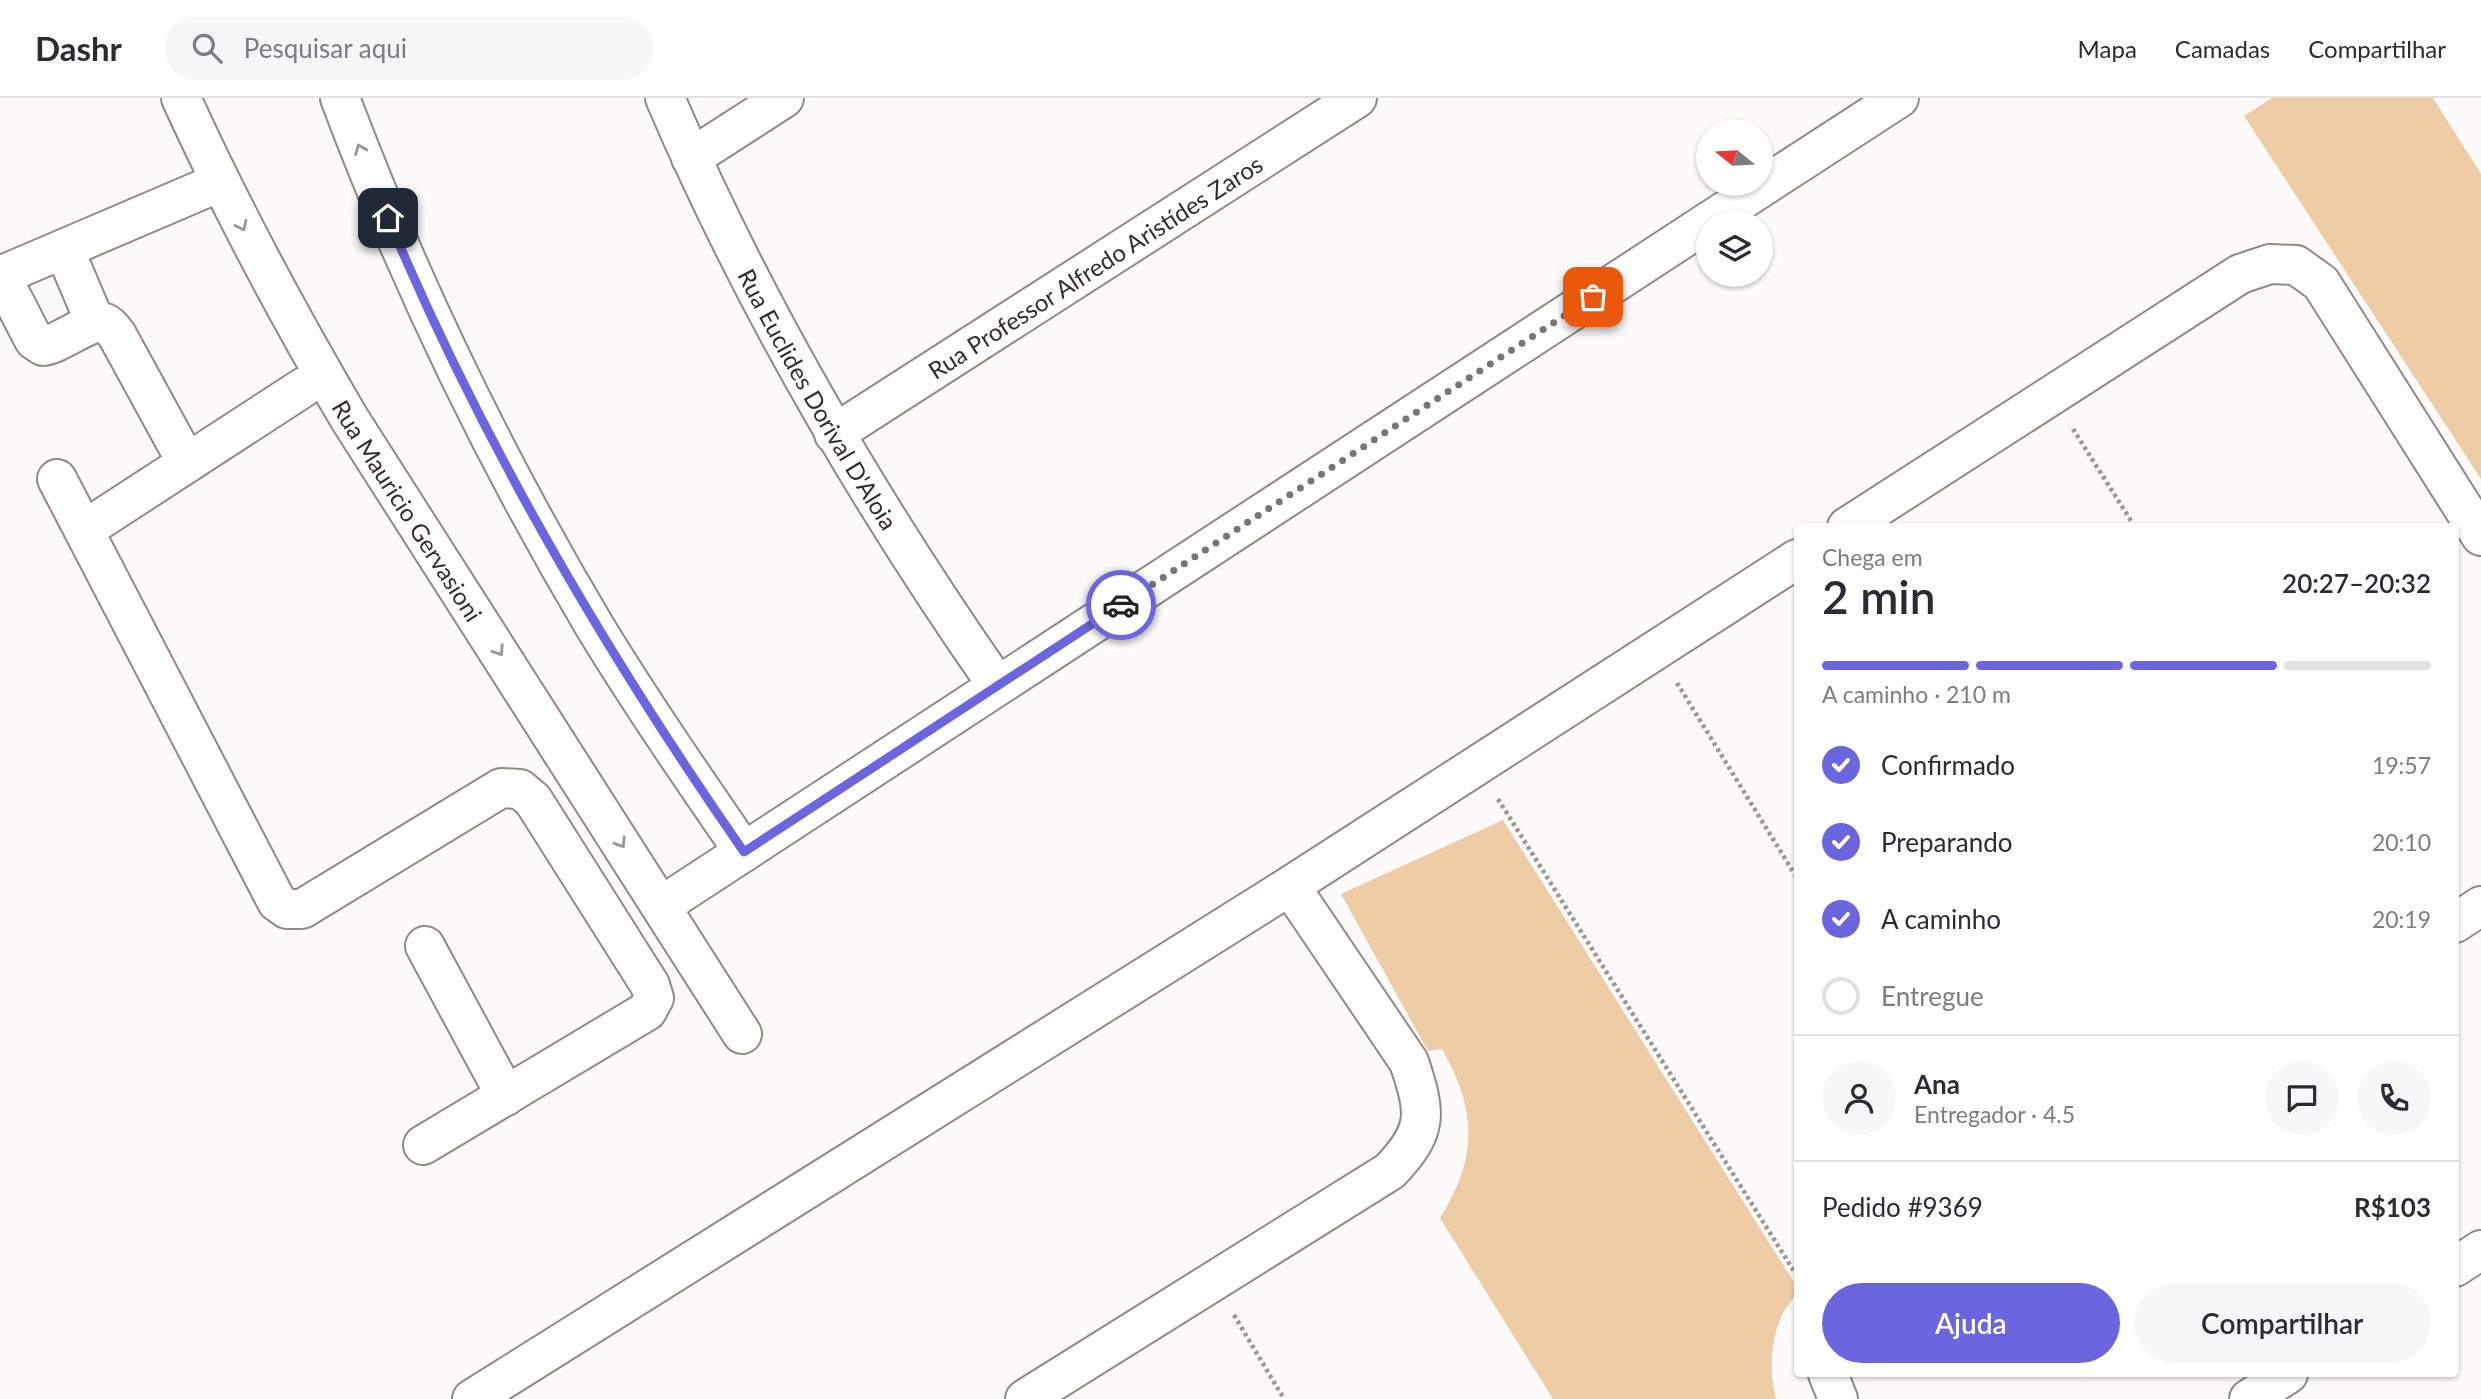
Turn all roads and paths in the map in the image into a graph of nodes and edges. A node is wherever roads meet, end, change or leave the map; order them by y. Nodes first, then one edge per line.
1 (181, 98) edge
2 (340, 98) edge
3 (665, 98) edge
4 (784, 98) edge
5 (1357, 98) edge
6 (1899, 98) edge
7 (691, 158) junction
8 (220, 182) junction
9 (1726, 210) edge
10 (1696, 230) edge
11 (64, 249) junction
12 (0, 276) edge
13 (95, 322) junction
14 (304, 387) dead end
15 (2051, 395) junction
16 (834, 434) junction
17 (187, 463) junction
18 (57, 479) dead end
19 (1853, 523) edge
20 (2132, 523) edge
21 (84, 530) junction
22 (2481, 536) edge
23 (1794, 561) edge
24 (1656, 649) junction
25 (997, 685) junction
26 (1477, 765) junction
27 (744, 852) junction
28 (1794, 873) edge
29 (1290, 886) junction
30 (661, 906) junction
31 (2481, 906) edge
32 (2459, 920) edge
33 (425, 946) dead end
34 (743, 1034) dead end
35 (506, 1096) junction
36 (423, 1145) dead end
37 (2481, 1250) edge
38 (2459, 1264) edge
39 (1794, 1271) edge
40 (1214, 1281) junction
41 (1829, 1377) edge
42 (2283, 1377) edge
43 (472, 1399) edge
44 (1025, 1399) edge
45 (1284, 1399) edge
46 (1838, 1399) edge
47 (2249, 1399) edge

1 - 8 street, Rua Mauricio Gervasioni
27 -> 2 street
3 - 7 street, Rua Euclides Dorival D'Aloia
4 - 7 street
5 - 16 street, Rua Professor Alfredo Aristídes Zaros
6 - 9 street
7 - 16 street, Rua Euclides Dorival D'Aloia
8 - 11 street
8 -> 30 street, Rua Mauricio Gervasioni
10 - 25 street
11 - 12 street
11 - 13 street
12 - 13 street
13 - 17 street
14 - 17 street
15 - 19 street
15 - 20 path
15 - 22 street
16 - 25 street, Rua Euclides Dorival D'Aloia
17 - 21 street
18 - 21 street
21 - 35 street
23 - 24 street
24 - 26 street
24 - 28 path
25 - 27 street
26 - 29 street
26 - 39 path
27 - 30 street
29 - 40 street
29 - 43 street
30 - 34 street, Rua Mauricio Gervasioni
31 - 32 street
33 - 35 street
35 - 36 street
37 - 38 street
40 - 44 street
40 - 45 path
41 - 46 street
42 - 47 street

